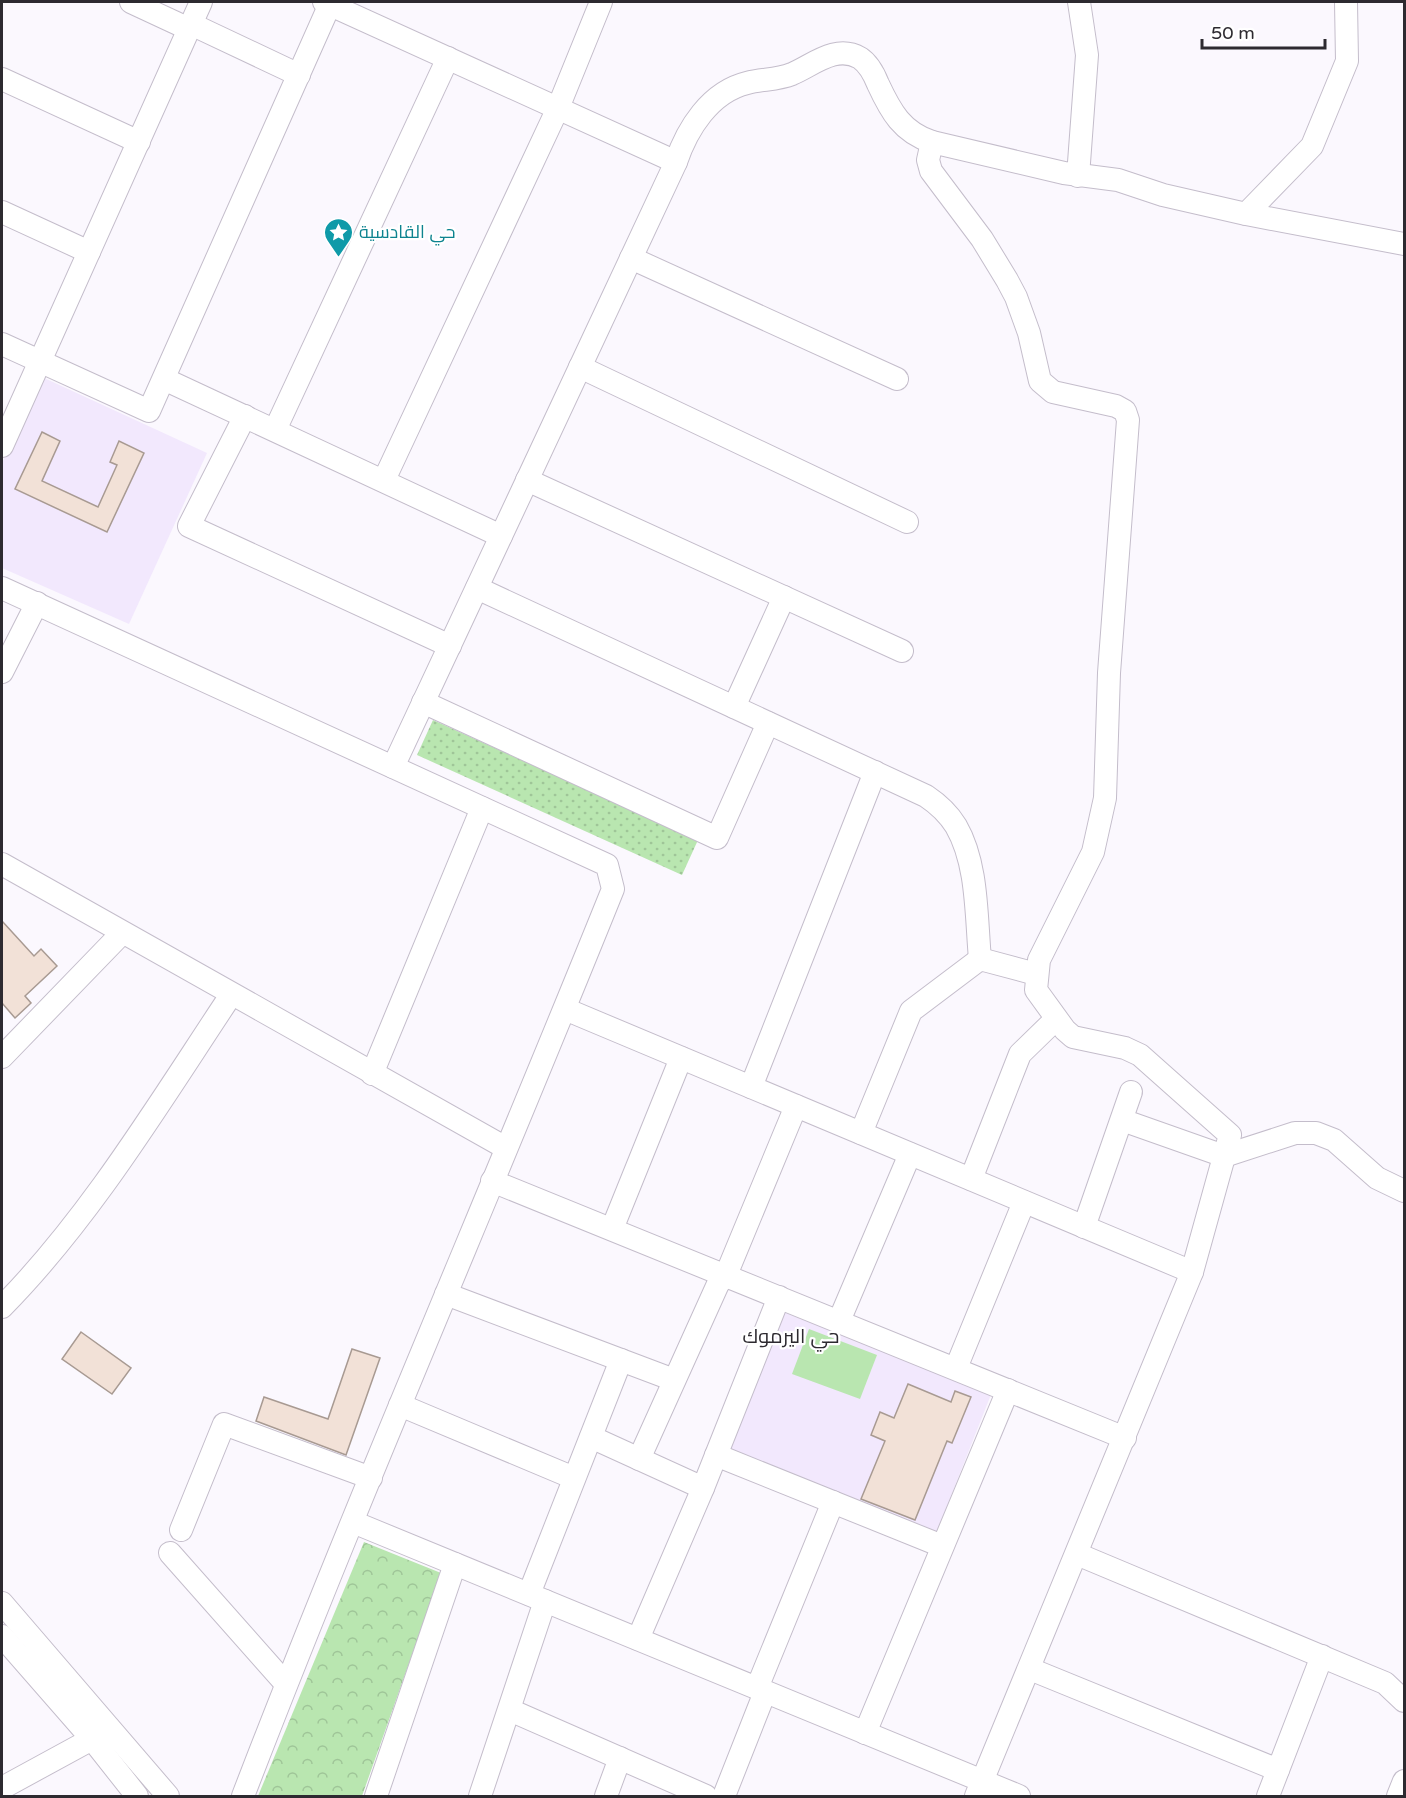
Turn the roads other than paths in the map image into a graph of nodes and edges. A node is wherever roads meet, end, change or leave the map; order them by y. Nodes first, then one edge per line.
1 (131, 2) edge
2 (201, 2) edge
3 (601, 2) edge
4 (1079, 2) edge
5 (1346, 2) edge
6 (327, 3) edge
7 (190, 26) junction
8 (448, 58) junction
9 (299, 75) junction
10 (2, 79) edge
11 (558, 108) junction
12 (138, 142) junction
13 (932, 142) junction
14 (676, 162) junction
15 (1078, 176) junction
16 (2, 212) edge
17 (1246, 214) junction
18 (1404, 244) edge
19 (89, 252) junction
20 (631, 258) junction
21 (2, 344) edge
22 (40, 361) junction
23 (580, 367) junction
24 (164, 379) junction
25 (897, 379) dead end
26 (245, 416) junction
27 (275, 430) junction
28 (2, 446) edge
29 (384, 480) junction
30 (527, 480) junction
31 (907, 522) dead end
32 (501, 536) junction
33 (2, 588) edge
34 (477, 588) junction
35 (784, 597) junction
36 (37, 603) junction
37 (450, 646) junction
38 (902, 651) dead end
39 (2, 672) edge
40 (423, 702) junction
41 (734, 707) junction
42 (768, 723) junction
43 (393, 767) junction
44 (875, 772) junction
45 (482, 808) junction
46 (2, 864) edge
47 (123, 933) junction
48 (980, 959) junction
49 (1036, 974) junction
50 (231, 994) junction
51 (565, 1009) junction
52 (1056, 1019) junction
53 (2, 1057) edge
54 (681, 1058) junction
55 (372, 1074) junction
56 (751, 1087) junction
57 (1131, 1092) dead end
58 (796, 1106) junction
59 (1122, 1120) junction
60 (861, 1133) junction
61 (506, 1148) junction
62 (910, 1154) junction
63 (1224, 1156) junction
64 (971, 1179) junction
65 (492, 1181) junction
66 (1404, 1191) edge
67 (1024, 1202) junction
68 (1084, 1227) junction
69 (612, 1229) junction
70 (1192, 1272) junction
71 (726, 1275) junction
72 (446, 1294) junction
73 (778, 1297) junction
74 (2, 1307) edge
75 (839, 1321) junction
76 (621, 1360) junction
77 (956, 1368) junction
78 (674, 1380) junction
79 (1008, 1390) junction
80 (400, 1405) junction
81 (591, 1437) junction
82 (1125, 1438) junction
83 (716, 1455) junction
84 (639, 1459) junction
85 (371, 1478) junction
86 (574, 1478) junction
87 (703, 1488) junction
88 (833, 1502) junction
89 (353, 1522) junction
90 (181, 1530) dead end
91 (942, 1546) junction
92 (170, 1553) dead end
93 (1077, 1554) junction
94 (455, 1564) junction
95 (537, 1598) junction
96 (2, 1603) edge
97 (2, 1636) edge
98 (638, 1639) junction
99 (1322, 1656) junction
100 (1029, 1669) junction
101 (286, 1684) junction
102 (761, 1690) junction
103 (1404, 1701) edge
104 (510, 1710) junction
105 (865, 1732) junction
106 (92, 1739) junction
107 (620, 1758) junction
108 (1278, 1770) junction
109 (1404, 1781) edge
110 (2, 1788) edge
111 (979, 1789) edge
112 (137, 1797) edge
113 (168, 1797) edge
114 (243, 1797) edge
115 (376, 1797) edge
116 (480, 1797) edge
117 (606, 1797) edge
118 (706, 1797) edge
119 (724, 1797) edge
120 (1019, 1797) edge
121 (1268, 1797) edge
122 (1398, 1797) edge

1 - 7 street
2 - 7 street
3 - 11 street
4 - 15 street
5 - 17 street
6 - 8 street
6 - 9 street
7 - 9 street
7 - 12 street
8 - 11 street
8 - 27 street
9 - 24 street
10 - 12 street
11 - 14 street
11 - 29 street
12 - 19 street
13 - 14 street
13 - 15 street
13 - 49 street
14 - 20 street
15 - 17 street
16 - 19 street
17 - 18 street
19 - 22 street
20 - 23 street
20 - 25 street
21 - 22 street
22 - 24 street
22 - 28 street
23 - 30 street
23 - 31 street
24 - 26 street
26 - 27 street
26 - 37 street
27 - 29 street
29 - 32 street
30 - 32 street
30 - 35 street
32 - 34 street
33 - 36 street
34 - 37 street
34 - 41 street
35 - 38 street
35 - 41 street
36 - 39 street
36 - 43 street
37 - 40 street
40 - 42 street
40 - 43 street
41 - 42 street
42 - 44 street
43 - 45 street
44 - 48 street
44 - 56 street
45 - 51 street
45 - 55 street
46 - 47 street
47 - 50 street
47 - 53 street
48 - 49 street
48 - 60 street
49 - 52 street
50 - 55 street
50 - 74 street
51 - 54 street
51 - 61 street
52 - 63 street
52 - 64 street
54 - 56 street
54 - 69 street
55 - 61 street
56 - 58 street
57 - 59 street
58 - 60 street
58 - 71 street
59 - 63 street
59 - 68 street
60 - 62 street
61 - 65 street
62 - 64 street
62 - 75 street
63 - 66 street
63 - 70 street
64 - 67 street
65 - 69 street
65 - 72 street
67 - 68 street
67 - 77 street
68 - 70 street
69 - 71 street
70 - 82 street
71 - 73 street
71 - 78 street
72 - 76 street
72 - 80 street
73 - 75 street
73 - 83 street
75 - 77 street
76 - 78 street
76 - 81 street
77 - 79 street
78 - 84 street
79 - 82 street
79 - 91 street
80 - 85 street
80 - 86 street
81 - 84 street
81 - 86 street
82 - 93 street
83 - 87 street
83 - 88 street
84 - 87 street
85 - 89 street
85 - 90 street
86 - 95 street
87 - 98 street
88 - 91 street
88 - 102 street
89 - 94 street
89 - 101 street
91 - 105 street
92 - 101 street
93 - 99 street
93 - 100 street
94 - 95 street
94 - 115 street
95 - 98 street
95 - 104 street
96 - 113 street
97 - 106 street
98 - 102 street
99 - 103 street
99 - 108 street
100 - 108 street
100 - 111 street
101 - 114 street
102 - 105 street
102 - 119 street
104 - 107 street
104 - 116 street
105 - 111 street
106 - 110 street
106 - 112 street
107 - 117 street
107 - 118 street
108 - 121 street
109 - 122 street
111 - 120 street

